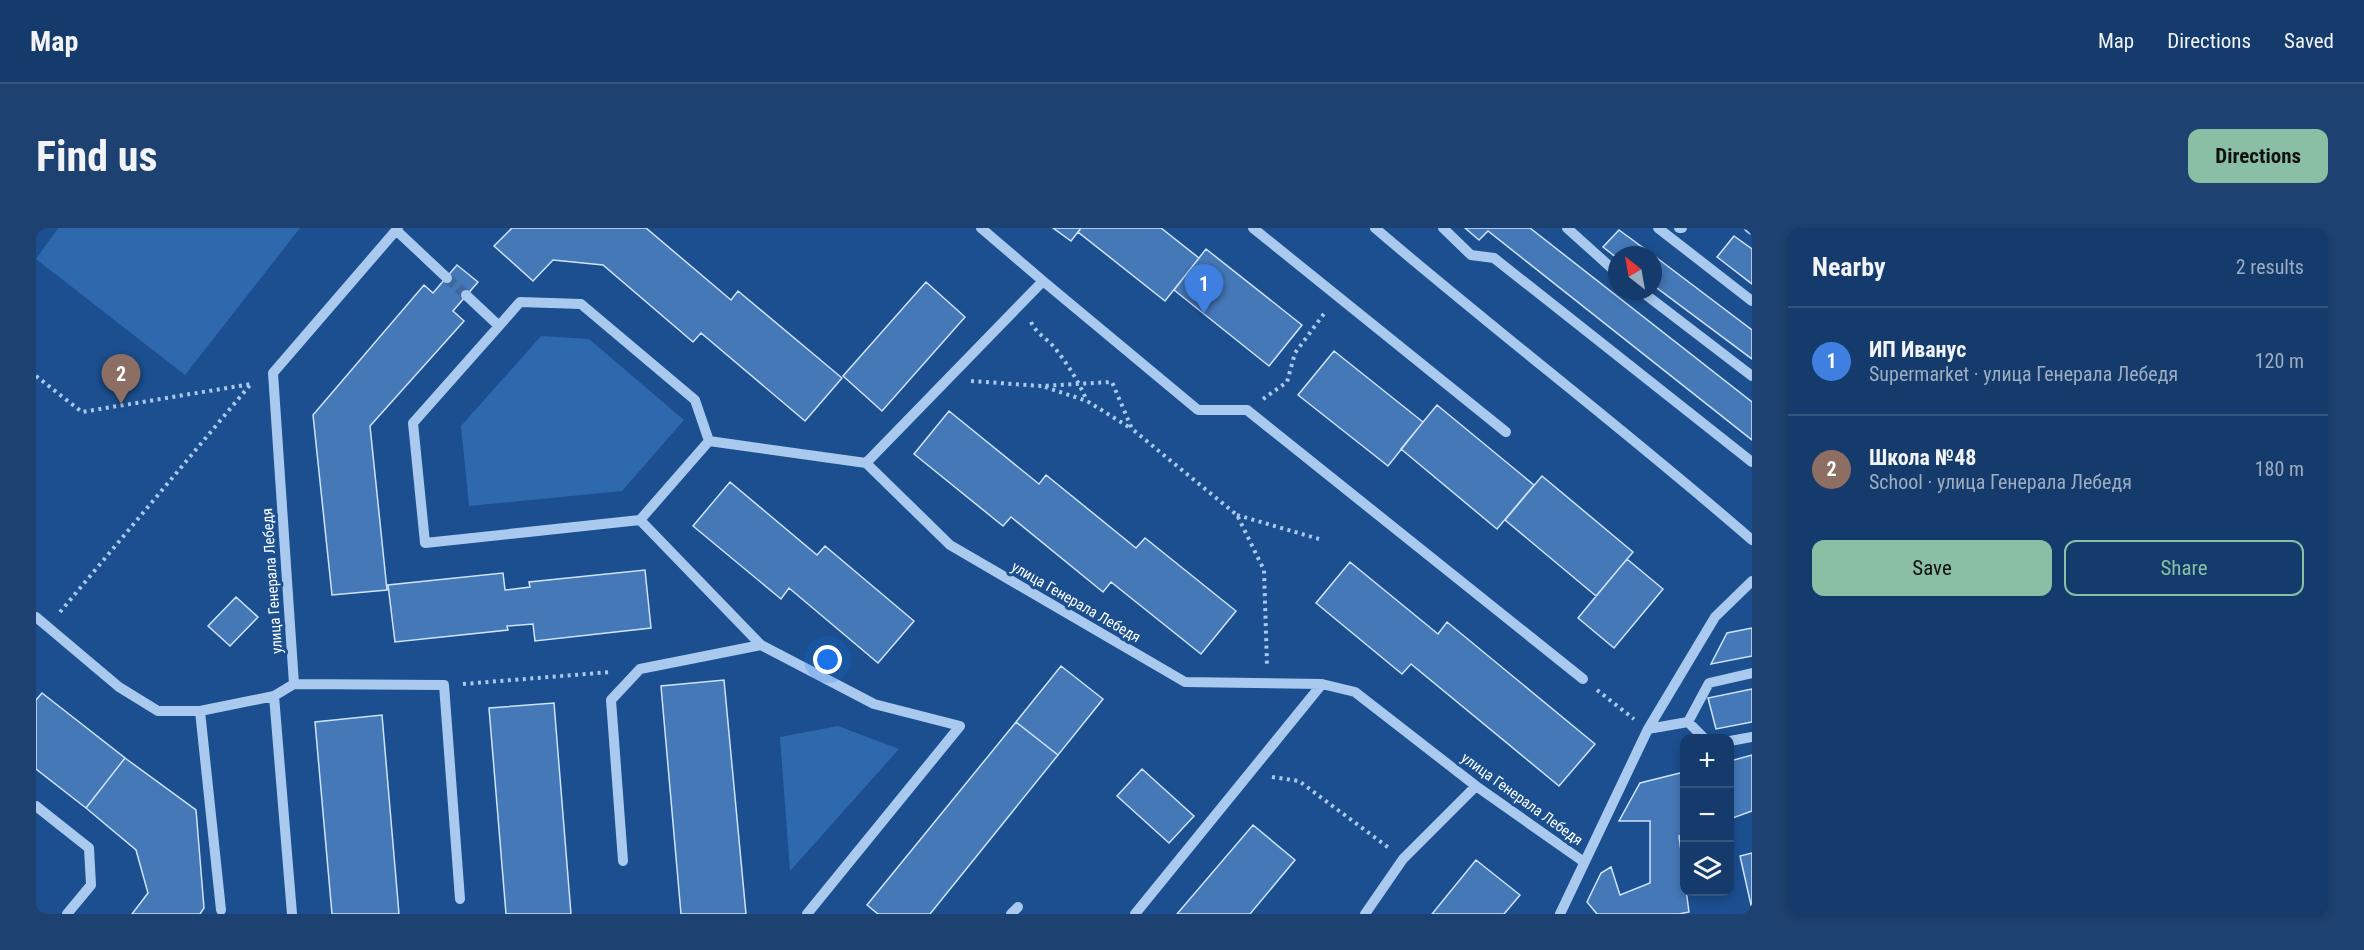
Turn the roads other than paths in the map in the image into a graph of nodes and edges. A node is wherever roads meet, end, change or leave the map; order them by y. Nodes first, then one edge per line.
1 (981, 228) edge
2 (1253, 228) edge
3 (1375, 228) edge
4 (1443, 228) edge
5 (1567, 228) edge
6 (1658, 228) edge
7 (397, 229) edge
8 (1608, 265) edge
9 (447, 278) tunnel mouth
10 (1043, 281) junction
11 (466, 295) tunnel mouth
12 (1653, 300) edge
13 (1752, 302) edge
14 (499, 326) junction
15 (1752, 376) edge
16 (1506, 432) dead end
17 (709, 441) junction
18 (1752, 462) edge
19 (866, 463) junction
20 (640, 520) junction
21 (1752, 540) edge
22 (1752, 581) edge
23 (36, 617) edge
24 (761, 645) junction
25 (1752, 674) edge
26 (1582, 679) road end
27 (294, 684) junction
28 (1322, 684) junction
29 (274, 696) junction
30 (200, 711) junction
31 (1688, 722) junction
32 (1648, 729) junction
33 (1701, 734) edge
34 (1752, 737) edge
35 (1734, 740) edge
36 (1476, 786) junction
37 (36, 806) edge
38 (624, 861) dead end
39 (1584, 862) junction
40 (460, 899) dead end
41 (221, 910) dead end
42 (67, 914) edge
43 (292, 914) edge
44 (807, 914) edge
45 (1135, 914) edge
46 (1365, 914) edge
47 (1560, 914) edge

1 - 10 street
2 - 16 street
3 - 21 street
4 - 18 street
5 - 8 street
6 - 13 street
7 - 9 street
7 - 27 street, улица Генерала Лебедя
10 - 19 street
10 - 26 street
11 - 14 street
12 - 15 street
14 - 17 street
14 - 20 street
17 - 19 street
17 - 20 street
19 - 28 street, улица Генерала Лебедя
20 - 24 street
22 - 32 street, улица Генерала Лебедя
23 - 30 street
24 - 38 street
24 - 44 street
25 - 31 street
27 - 29 street
27 - 40 street
28 - 36 street, улица Генерала Лебедя
28 - 45 street
29 - 30 street
29 - 43 street
30 - 41 street
31 - 32 street
31 - 33 street
32 - 39 street, улица Генерала Лебедя
34 - 35 street
36 - 39 street, улица Генерала Лебедя
36 - 46 street
37 - 42 street
39 - 47 street, улица Генерала Лебедя

